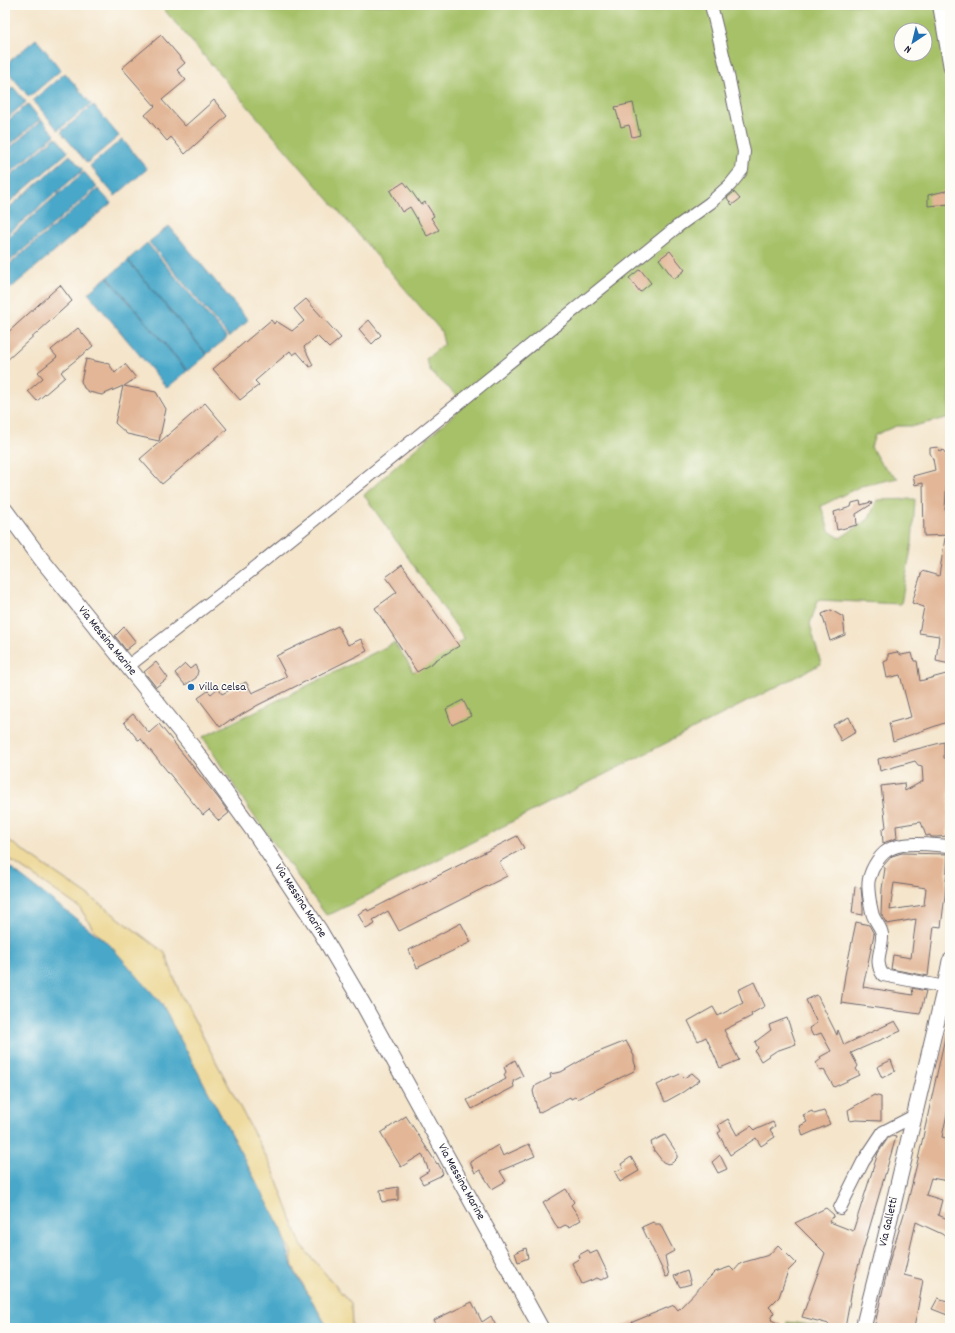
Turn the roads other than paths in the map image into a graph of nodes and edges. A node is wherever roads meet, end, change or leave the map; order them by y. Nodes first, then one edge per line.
1 (711, 5) edge
2 (940, 5) edge
3 (950, 68) edge
4 (5, 510) edge
5 (127, 667) junction
6 (950, 846) edge
7 (950, 961) edge
8 (945, 988) junction
9 (914, 1116) junction
10 (840, 1208) dead end
11 (541, 1328) edge
12 (862, 1328) edge

1 - 5 street
2 - 3 street
4 - 5 main road, Via Messina Marine
5 - 11 main road, Via Messina Marine
6 - 8 street
7 - 8 main road, Via Galletti
8 - 9 main road, Via Galletti
9 - 10 street
9 - 12 main road, Via Galletti

